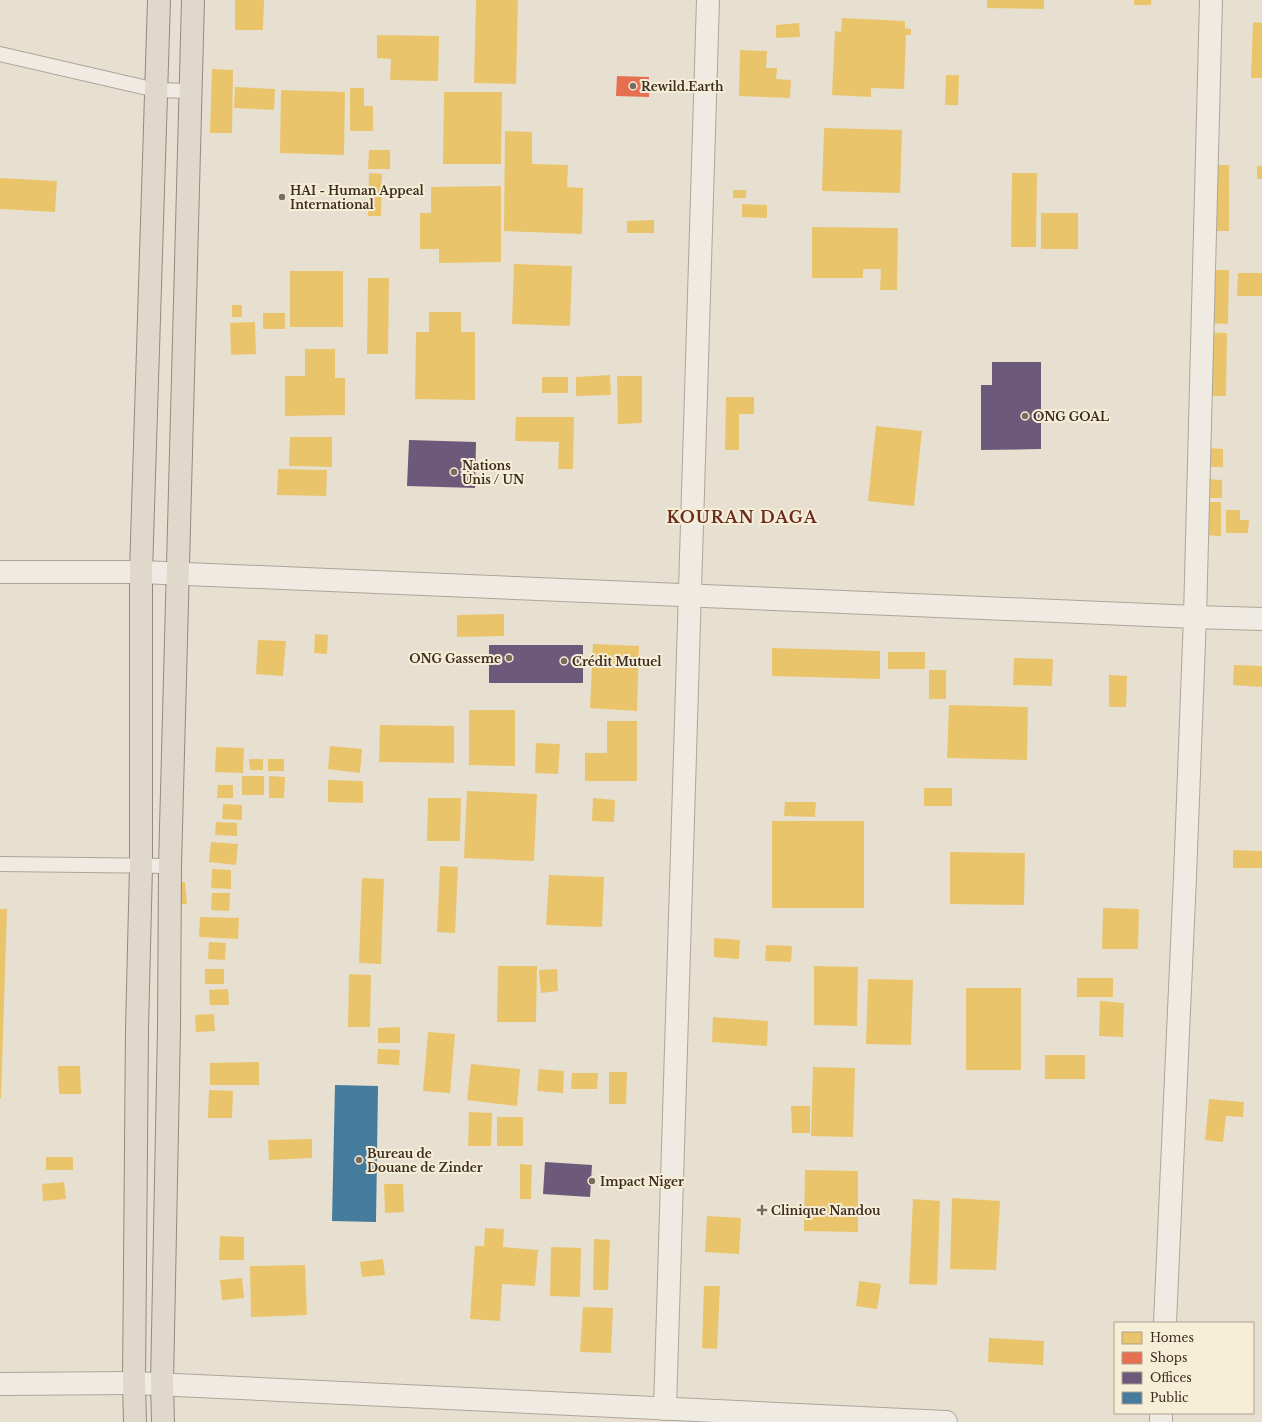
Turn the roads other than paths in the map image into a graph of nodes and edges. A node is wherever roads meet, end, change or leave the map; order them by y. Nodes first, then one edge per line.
1 (159, 0) edge
2 (193, 0) edge
3 (708, 0) edge
4 (1211, 0) edge
5 (0, 54) edge
6 (156, 90) junction
7 (190, 91) junction
8 (0, 572) edge
9 (141, 572) junction
10 (177, 574) junction
11 (690, 597) junction
12 (1195, 617) junction
13 (1262, 619) edge
14 (0, 864) edge
15 (141, 866) junction
16 (170, 866) junction
17 (169, 1028) junction
18 (137, 1029) junction
19 (1165, 1322) edge
20 (134, 1383) junction
21 (0, 1384) edge
22 (162, 1384) junction
23 (665, 1409) junction
24 (135, 1422) edge
25 (163, 1422) edge
26 (946, 1422) edge

1 - 6 highway
2 - 7 highway
3 - 11 street
4 - 12 street
5 - 6 lane
6 - 7 lane
6 - 9 highway
7 - 10 highway
8 - 9 street
9 - 10 street
9 - 15 highway
10 - 11 street
10 - 16 highway
11 - 12 street
11 - 23 street
12 - 13 street
12 - 19 street
14 - 15 lane
15 - 16 lane
15 - 18 highway
16 - 17 highway
17 - 18 highway
17 - 22 highway
18 - 20 highway
20 - 21 street
20 - 22 street
20 - 24 highway
22 - 23 street
22 - 25 highway
23 - 26 street

